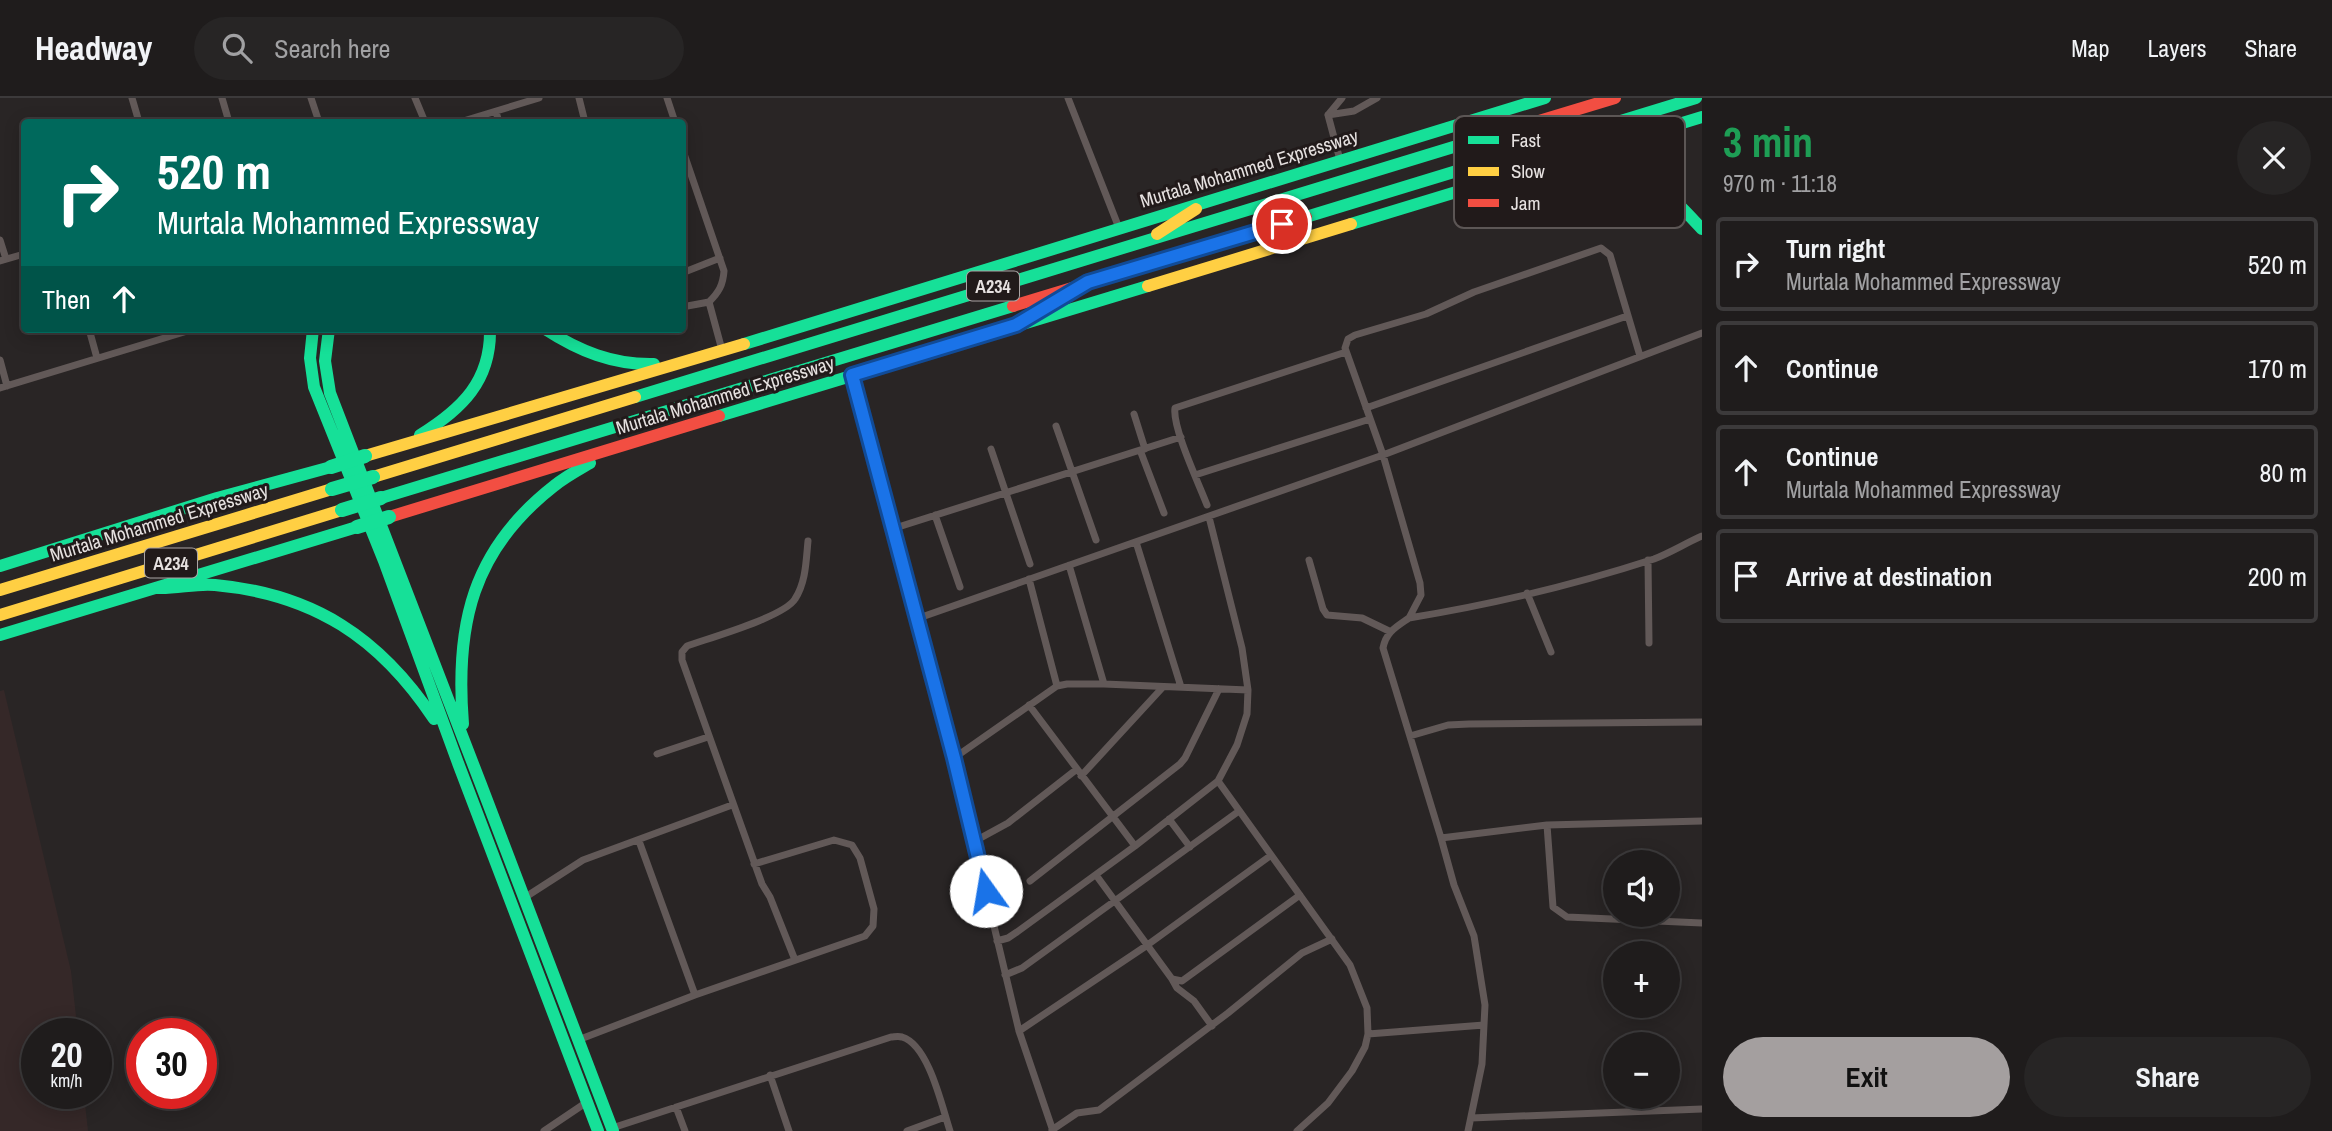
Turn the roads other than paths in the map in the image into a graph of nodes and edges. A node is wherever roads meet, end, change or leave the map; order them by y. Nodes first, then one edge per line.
1 (132, 98) edge
2 (222, 98) edge
3 (311, 98) edge
4 (415, 98) edge
5 (505, 98) edge
6 (539, 98) edge
7 (579, 98) edge
8 (667, 98) edge
9 (1068, 98) edge
10 (1342, 98) edge
11 (1377, 98) edge
12 (1534, 98) edge
13 (1545, 98) edge
14 (1615, 98) edge
15 (1696, 98) edge
16 (508, 108) junction
17 (496, 111) junction
18 (1504, 111) junction
19 (1328, 115) junction
20 (1487, 116) edge
21 (1556, 116) edge
22 (1637, 116) edge
23 (1702, 117) edge
24 (138, 119) edge
25 (228, 119) edge
26 (318, 119) edge
27 (424, 119) edge
28 (470, 119) edge
29 (498, 119) edge
30 (584, 119) edge
31 (673, 119) edge
32 (1685, 122) edge
33 (1454, 126) edge
34 (1454, 147) edge
35 (686, 160) edge
36 (1340, 160) junction
37 (1454, 171) edge
38 (1454, 191) edge
39 (1212, 199) junction
40 (1685, 212) edge
41 (1118, 228) junction
42 (1702, 229) edge
43 (1305, 237) junction
44 (1231, 239) junction
45 (0, 240) edge
46 (1140, 244) junction
47 (21, 255) edge
48 (720, 258) junction
49 (3, 260) edge
50 (686, 271) edge
51 (1088, 282) junction
52 (1002, 283) junction
53 (931, 285) junction
54 (709, 302) junction
55 (686, 306) edge
56 (1627, 316) junction
57 (1016, 325) junction
58 (90, 333) edge
59 (175, 333) edge
60 (312, 333) edge
61 (328, 333) edge
62 (490, 333) edge
63 (552, 333) edge
64 (1702, 334) edge
65 (722, 350) junction
66 (1346, 352) junction
67 (1640, 356) junction
68 (97, 358) junction
69 (697, 358) junction
70 (0, 359) edge
71 (852, 375) junction
72 (4, 387) edge
73 (1366, 408) junction
74 (1134, 414) dead end
75 (1370, 419) junction
76 (1056, 426) dead end
77 (1181, 437) junction
78 (628, 445) junction
79 (392, 449) junction
80 (991, 449) dead end
81 (1143, 449) junction
82 (1383, 456) junction
83 (1072, 472) junction
84 (1195, 474) junction
85 (1005, 493) junction
86 (1207, 505) dead end
87 (1164, 513) dead end
88 (935, 515) junction
89 (1209, 517) junction
90 (892, 529) junction
91 (1702, 536) edge
92 (1096, 540) dead end
93 (808, 541) dead end
94 (1136, 542) junction
95 (1309, 560) dead end
96 (1648, 560) junction
97 (1030, 564) dead end
98 (1069, 565) junction
99 (0, 566) edge
100 (1029, 579) junction
101 (960, 587) dead end
102 (157, 588) junction
103 (0, 590) edge
104 (1527, 593) junction
105 (0, 615) edge
106 (1409, 618) junction
107 (916, 619) junction
108 (1389, 631) junction
109 (0, 635) edge
110 (1649, 643) dead end
111 (1551, 652) dead end
112 (1104, 684) junction
113 (1057, 686) junction
114 (1163, 687) junction
115 (1181, 687) junction
116 (1219, 689) junction
117 (1248, 690) junction
118 (1029, 705) junction
119 (1702, 722) edge
120 (1409, 736) junction
121 (708, 737) junction
122 (657, 754) dead end
123 (954, 758) junction
124 (458, 763) junction
125 (1079, 772) junction
126 (1217, 781) junction
127 (480, 782) junction
128 (732, 805) junction
129 (1239, 811) junction
130 (1113, 817) junction
131 (1169, 819) junction
132 (1702, 821) edge
133 (1547, 825) junction
134 (1441, 838) junction
135 (639, 841) junction
136 (975, 841) junction
137 (1135, 846) junction
138 (1190, 847) junction
139 (1270, 856) junction
140 (754, 864) junction
141 (1096, 875) junction
142 (1030, 881) dead end
143 (1300, 895) junction
144 (524, 898) junction
145 (1115, 902) junction
146 (1702, 923) edge
147 (1332, 939) junction
148 (996, 941) junction
149 (1146, 946) junction
150 (795, 960) junction
151 (1005, 975) junction
152 (1172, 979) junction
153 (695, 995) junction
154 (1484, 1025) junction
155 (1212, 1026) junction
156 (1019, 1031) junction
157 (1368, 1034) junction
158 (578, 1040) junction
159 (770, 1075) junction
160 (587, 1102) junction
161 (676, 1107) junction
162 (1702, 1109) edge
163 (945, 1117) junction
164 (1471, 1118) junction
165 (608, 1130) edge
166 (1052, 1130) edge
167 (544, 1131) edge
168 (685, 1131) edge
169 (789, 1131) edge
170 (907, 1131) edge
171 (950, 1131) edge
172 (1297, 1131) edge
173 (1468, 1131) edge

1 - 24 street
2 - 25 street
3 - 26 street
4 - 27 street
5 - 16 street
6 - 16 street
7 - 30 street
8 - 31 street
9 - 41 street
10 - 19 street
11 - 19 street
12 - 18 main road
13 - 18 main road, Murtala Mohammed Expressway
14 - 21 main road, Murtala Mohammed Expressway / A234
15 - 22 main road, Murtala Mohammed Expressway / A234
16 - 17 street
17 - 28 street
17 - 29 street
18 - 20 main road, Murtala Mohammed Expressway
19 - 36 street
23 - 32 main road, Murtala Mohammed Expressway
33 - 36 main road, Murtala Mohammed Expressway
34 - 46 main road, Murtala Mohammed Expressway / A234
35 - 48 street
36 - 39 main road, Murtala Mohammed Expressway
37 - 44 main road, Murtala Mohammed Expressway / A234
38 - 43 main road, Murtala Mohammed Expressway
39 - 41 main road, Murtala Mohammed Expressway
39 - 46 main road
40 - 42 main road
41 - 53 main road, Murtala Mohammed Expressway
43 - 44 main road
43 - 57 main road, Murtala Mohammed Expressway
44 - 51 main road, Murtala Mohammed Expressway / A234
45 - 49 street
46 - 52 main road, Murtala Mohammed Expressway / A234
47 - 49 street
48 - 50 street
48 - 54 street
51 - 57 main road
51 - 105 main road, Murtala Mohammed Expressway / A234, bridge
52 - 53 main road
52 - 103 main road, Murtala Mohammed Expressway / A234, bridge
53 - 65 main road, Murtala Mohammed Expressway
54 - 55 street
54 - 65 street
56 - 66 street
56 - 67 street
56 - 73 street
57 - 71 main road, Murtala Mohammed Expressway
58 - 68 street
59 - 68 street
60 - 124 main road
61 - 127 main road
62 - 79 main road
63 - 69 main road
64 - 67 street
65 - 69 main road, Murtala Mohammed Expressway
66 - 73 street
66 - 77 street
67 - 82 street
68 - 72 street
69 - 79 main road, Murtala Mohammed Expressway
70 - 72 street
71 - 78 main road, Murtala Mohammed Expressway
71 - 90 street
73 - 75 street
74 - 81 street
75 - 82 street
75 - 84 street
76 - 83 street
77 - 81 street
77 - 84 street
78 - 102 main road, Murtala Mohammed Expressway, bridge
78 - 127 main road
79 - 99 main road, Murtala Mohammed Expressway, bridge
80 - 85 street
81 - 83 street
81 - 87 street
82 - 89 street
82 - 106 street
83 - 85 street
83 - 92 street
84 - 86 street
85 - 88 street
85 - 97 street
88 - 90 street
88 - 101 street
89 - 94 street
89 - 117 street
90 - 107 street
91 - 96 street
93 - 121 street
94 - 98 street
94 - 115 street
95 - 108 street
96 - 104 street
96 - 110 street
98 - 100 street
98 - 112 street
100 - 107 street
100 - 113 street
102 - 109 main road, Murtala Mohammed Expressway
102 - 124 main road
104 - 106 street
104 - 111 street
106 - 108 street
107 - 123 street
108 - 120 street
112 - 113 street
112 - 114 street
113 - 118 street
114 - 115 street
114 - 125 street
115 - 116 street
116 - 117 street
116 - 130 street
117 - 126 street
118 - 123 street
118 - 125 street
119 - 120 street
120 - 134 street
121 - 122 street
121 - 128 street
123 - 136 street
124 - 160 main road
125 - 130 street
125 - 136 street
126 - 129 street
126 - 131 street
127 - 144 main road
128 - 135 street
128 - 140 street
129 - 138 street
129 - 139 street
130 - 137 street
130 - 142 street
131 - 137 street
131 - 138 street
132 - 133 street
133 - 134 street
133 - 146 street
134 - 154 street
135 - 144 street
135 - 153 street
136 - 148 street
137 - 141 street
138 - 145 street
139 - 143 street
139 - 149 street
140 - 150 street
140 - 150 street
141 - 145 street
141 - 148 street
143 - 147 street
143 - 152 street
144 - 158 main road
145 - 149 street
145 - 151 street
147 - 155 street
147 - 157 street
148 - 151 street
149 - 152 street
149 - 156 street
150 - 153 street
151 - 156 street
152 - 155 street
153 - 158 street
154 - 157 street
154 - 164 street
155 - 166 street
156 - 166 street
157 - 172 street
158 - 165 main road
159 - 161 street
159 - 163 street
159 - 169 street
160 - 165 main road
160 - 167 street
161 - 165 street
161 - 168 street
162 - 164 street
163 - 170 street
163 - 171 street
164 - 173 street

